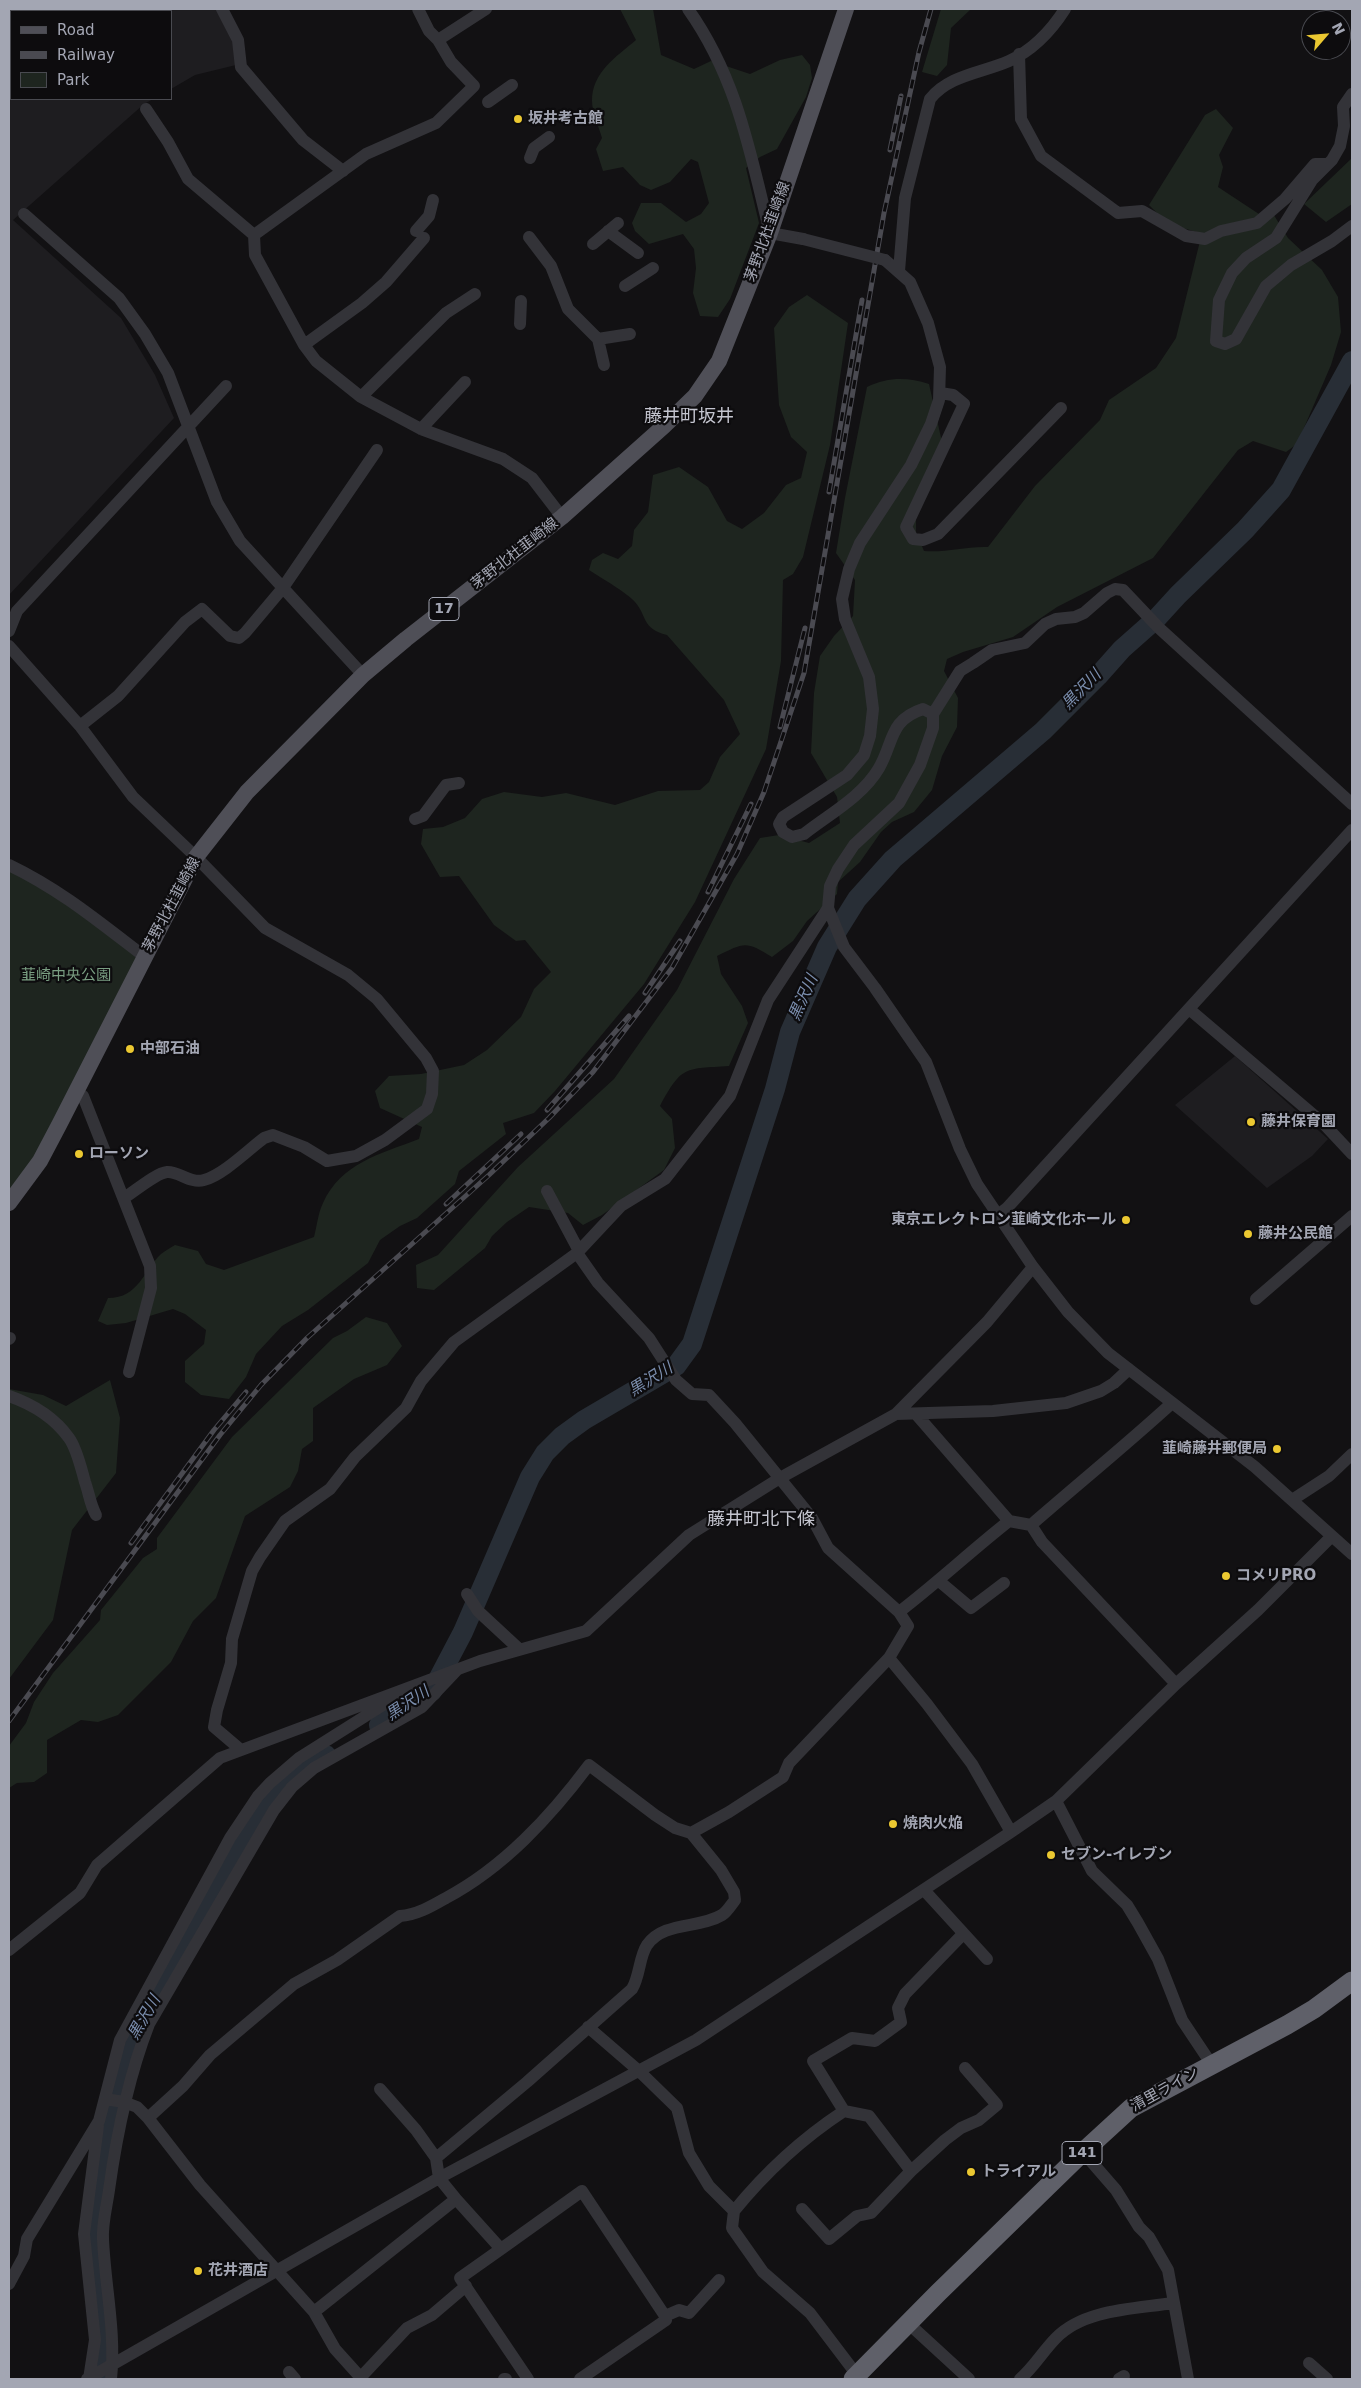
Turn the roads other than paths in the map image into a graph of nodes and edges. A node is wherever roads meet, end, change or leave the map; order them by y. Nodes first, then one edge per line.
1 (222, 9) edge
2 (418, 9) edge
3 (486, 9) edge
4 (688, 9) edge
5 (846, 9) edge
6 (1065, 9) edge
7 (438, 40) junction
8 (1019, 54) junction
9 (512, 85) dead end
10 (1352, 94) edge
11 (488, 102) dead end
12 (146, 109) dead end
13 (549, 137) dead end
14 (530, 158) dead end
15 (1326, 164) junction
16 (343, 171) junction
17 (433, 200) dead end
18 (24, 214) dead end
19 (618, 223) dead end
20 (1352, 226) edge
21 (608, 232) junction
22 (770, 233) junction
23 (254, 235) junction
24 (529, 237) dead end
25 (593, 244) dead end
26 (638, 253) dead end
27 (653, 268) dead end
28 (899, 271) junction
29 (625, 286) dead end
30 (475, 294) dead end
31 (521, 301) dead end
32 (520, 324) dead end
33 (630, 334) dead end
34 (598, 339) junction
35 (304, 344) junction
36 (604, 366) dead end
37 (465, 382) dead end
38 (226, 386) dead end
39 (940, 393) junction
40 (362, 397) junction
41 (1061, 408) dead end
42 (189, 426) junction
43 (421, 429) junction
44 (377, 450) dead end
45 (562, 517) junction
46 (282, 590) junction
47 (9, 632) edge
48 (9, 646) edge
49 (14, 662) edge
50 (362, 675) junction
51 (933, 714) junction
52 (80, 726) junction
53 (459, 783) dead end
54 (1352, 804) edge
55 (415, 819) dead end
56 (1352, 830) edge
57 (196, 857) junction
58 (9, 865) edge
59 (828, 908) junction
60 (145, 957) junction
61 (1190, 1009) junction
62 (76, 1092) junction
63 (1352, 1154) edge
64 (547, 1191) dead end
65 (124, 1198) junction
66 (9, 1203) edge
67 (998, 1215) junction
68 (1352, 1216) edge
69 (578, 1252) junction
70 (1033, 1267) junction
71 (1256, 1299) dead end
72 (1128, 1369) junction
73 (129, 1372) dead end
74 (9, 1396) edge
75 (1172, 1403) junction
76 (896, 1414) junction
77 (916, 1414) junction
78 (1352, 1454) edge
79 (780, 1478) junction
80 (1292, 1500) junction
81 (96, 1515) dead end
82 (1009, 1521) junction
83 (1031, 1525) junction
84 (1332, 1536) junction
85 (1352, 1554) edge
86 (939, 1581) junction
87 (1004, 1583) dead end
88 (468, 1597) dead end
89 (899, 1612) junction
90 (519, 1649) junction
91 (889, 1658) junction
92 (454, 1671) junction
93 (1176, 1684) junction
94 (403, 1690) junction
95 (241, 1750) junction
96 (1056, 1802) junction
97 (1011, 1832) junction
98 (691, 1834) junction
99 (924, 1890) junction
100 (963, 1934) junction
101 (9, 1950) edge
102 (987, 1960) dead end
103 (169, 1973) junction
104 (1352, 1981) edge
105 (588, 2027) junction
106 (1212, 2065) junction
107 (965, 2068) dead end
108 (639, 2071) junction
109 (380, 2089) dead end
110 (114, 2100) junction
111 (844, 2111) junction
112 (148, 2118) junction
113 (98, 2121) junction
114 (1083, 2152) junction
115 (436, 2158) junction
116 (911, 2171) junction
117 (439, 2178) junction
118 (89, 2192) junction
119 (108, 2195) junction
120 (456, 2198) junction
121 (802, 2209) dead end
122 (734, 2211) junction
123 (501, 2249) junction
124 (278, 2270) junction
125 (98, 2280) junction
126 (718, 2280) dead end
127 (9, 2284) edge
128 (466, 2286) junction
129 (1173, 2303) junction
130 (314, 2312) junction
131 (665, 2316) junction
132 (908, 2323) junction
133 (1309, 2363) dead end
134 (113, 2365) junction
135 (855, 2377) edge
136 (361, 2378) edge
137 (89, 2379) edge
138 (111, 2379) edge
139 (121, 2379) edge
140 (528, 2379) edge
141 (580, 2379) edge
142 (968, 2379) edge
143 (1020, 2379) edge
144 (1188, 2379) edge
145 (1327, 2379) edge

1 - 16 street
2 - 7 street
3 - 7 street
4 - 22 street
5 - 22 main road, 茅野北杜韮崎線 / 17
6 - 8 street
7 - 16 street
8 - 15 street
8 - 28 street
9 - 11 street
10 - 15 street
12 - 23 street
13 - 14 street
15 - 20 street
16 - 23 street
17 - 35 street
18 - 42 street
19 - 21 street
21 - 25 street
21 - 26 street
22 - 28 street, bridge
22 - 45 main road, 茅野北杜韮崎線 / 17
23 - 35 street
24 - 34 street
27 - 29 street
28 - 39 street
30 - 40 street
31 - 32 street
33 - 34 street
34 - 36 street
35 - 40 street
37 - 43 street
38 - 42 street
39 - 41 street
39 - 51 street
40 - 43 street
42 - 46 street
42 - 47 street
43 - 45 street
44 - 46 street
45 - 50 main road, 茅野北杜韮崎線 / 17
46 - 50 street
46 - 52 street
48 - 49 street
49 - 52 street
50 - 57 main road, 茅野北杜韮崎線 / 17
51 - 54 street
51 - 59 street
52 - 57 street
53 - 55 street
56 - 61 street
57 - 60 main road, 茅野北杜韮崎線 / 17
57 - 65 street
58 - 60 street
59 - 67 street
59 - 69 street
60 - 62 main road, 茅野北杜韮崎線 / 17
61 - 63 street
61 - 67 street
62 - 65 street
62 - 66 main road, 茅野北杜韮崎線 / 17
64 - 69 street
65 - 73 street
67 - 70 street
68 - 71 street
69 - 79 street
69 - 95 street
70 - 72 street
70 - 76 street
72 - 75 street
72 - 77 street
74 - 81 street
75 - 80 street
75 - 83 street
76 - 77 street
76 - 79 street
77 - 82 street
78 - 80 street
79 - 89 street
79 - 90 street
80 - 84 street
82 - 83 street
82 - 86 street
83 - 93 street
84 - 85 street
84 - 93 street
86 - 87 street
86 - 89 street
88 - 90 street
89 - 91 street
90 - 92 street
91 - 97 street
91 - 98 street
92 - 94 street
92 - 103 street
93 - 96 street
94 - 95 street
94 - 103 street
95 - 101 street
96 - 97 street
96 - 106 street
97 - 99 street
98 - 105 street
98 - 112 street
99 - 100 street
99 - 108 street
100 - 102 street
100 - 111 street
103 - 110 street
103 - 110 street
104 - 106 highway, 清里ライン / 141
105 - 108 street
105 - 115 street
106 - 114 highway, 清里ライン / 141
107 - 116 street
108 - 117 street
108 - 122 street
109 - 115 street
110 - 112 street
110 - 113 street
110 - 119 street
111 - 116 street
111 - 122 street
112 - 124 street
113 - 118 street
113 - 127 street
114 - 129 street
114 - 132 highway, 清里ライン / 141
115 - 117 street
116 - 121 street
117 - 120 street
117 - 124 street
118 - 119 street
118 - 125 street
119 - 125 street
120 - 123 street
120 - 130 street
122 - 135 street
123 - 128 street
123 - 131 street
124 - 130 street
124 - 134 street
125 - 134 street
125 - 137 street
126 - 131 street
128 - 136 street
128 - 140 street
129 - 143 street
129 - 144 street
130 - 136 street
131 - 141 street
132 - 135 highway, 清里ライン / 141
132 - 142 street
133 - 145 street
134 - 137 street
134 - 138 street
134 - 139 street

